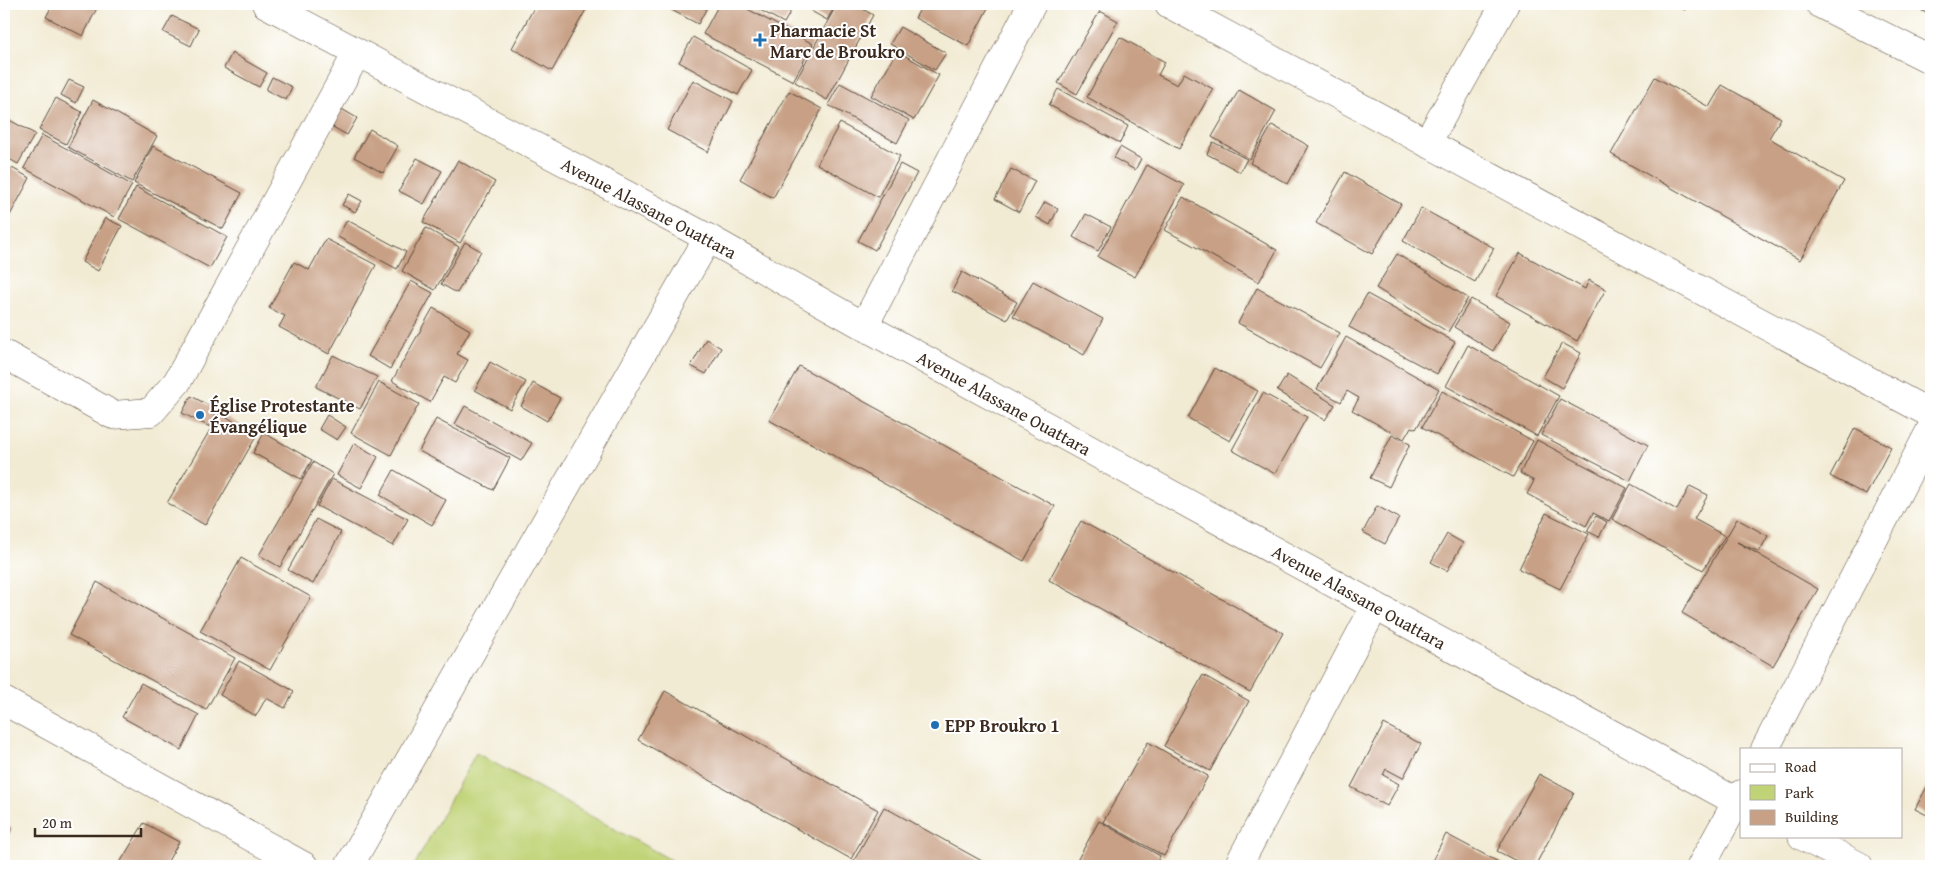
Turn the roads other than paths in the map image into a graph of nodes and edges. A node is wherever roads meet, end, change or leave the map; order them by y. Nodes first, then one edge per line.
1 (266, 4) edge
2 (1032, 4) edge
3 (1169, 4) edge
4 (1505, 4) edge
5 (1820, 4) edge
6 (356, 53) junction
7 (1931, 60) edge
8 (1427, 143) junction
9 (708, 238) junction
10 (864, 326) junction
11 (4, 354) edge
12 (1931, 414) edge
13 (1931, 429) edge
14 (1375, 606) junction
15 (4, 700) edge
16 (1766, 748) edge
17 (1740, 800) edge
18 (1806, 838) edge
19 (304, 866) edge
20 (349, 866) edge
21 (1238, 866) edge
22 (1701, 866) edge
23 (1859, 866) edge

1 - 6 street, Avenue Alassane Ouattara
2 - 10 street
3 - 8 street
4 - 8 street
5 - 7 street
6 - 9 street, Avenue Alassane Ouattara
6 - 11 street
8 - 12 street
9 - 10 street, Avenue Alassane Ouattara
9 - 20 street
10 - 14 street, Avenue Alassane Ouattara
13 - 16 street
14 - 17 street, Avenue Alassane Ouattara
14 - 21 street
15 - 19 street
17 - 22 street
18 - 23 street

